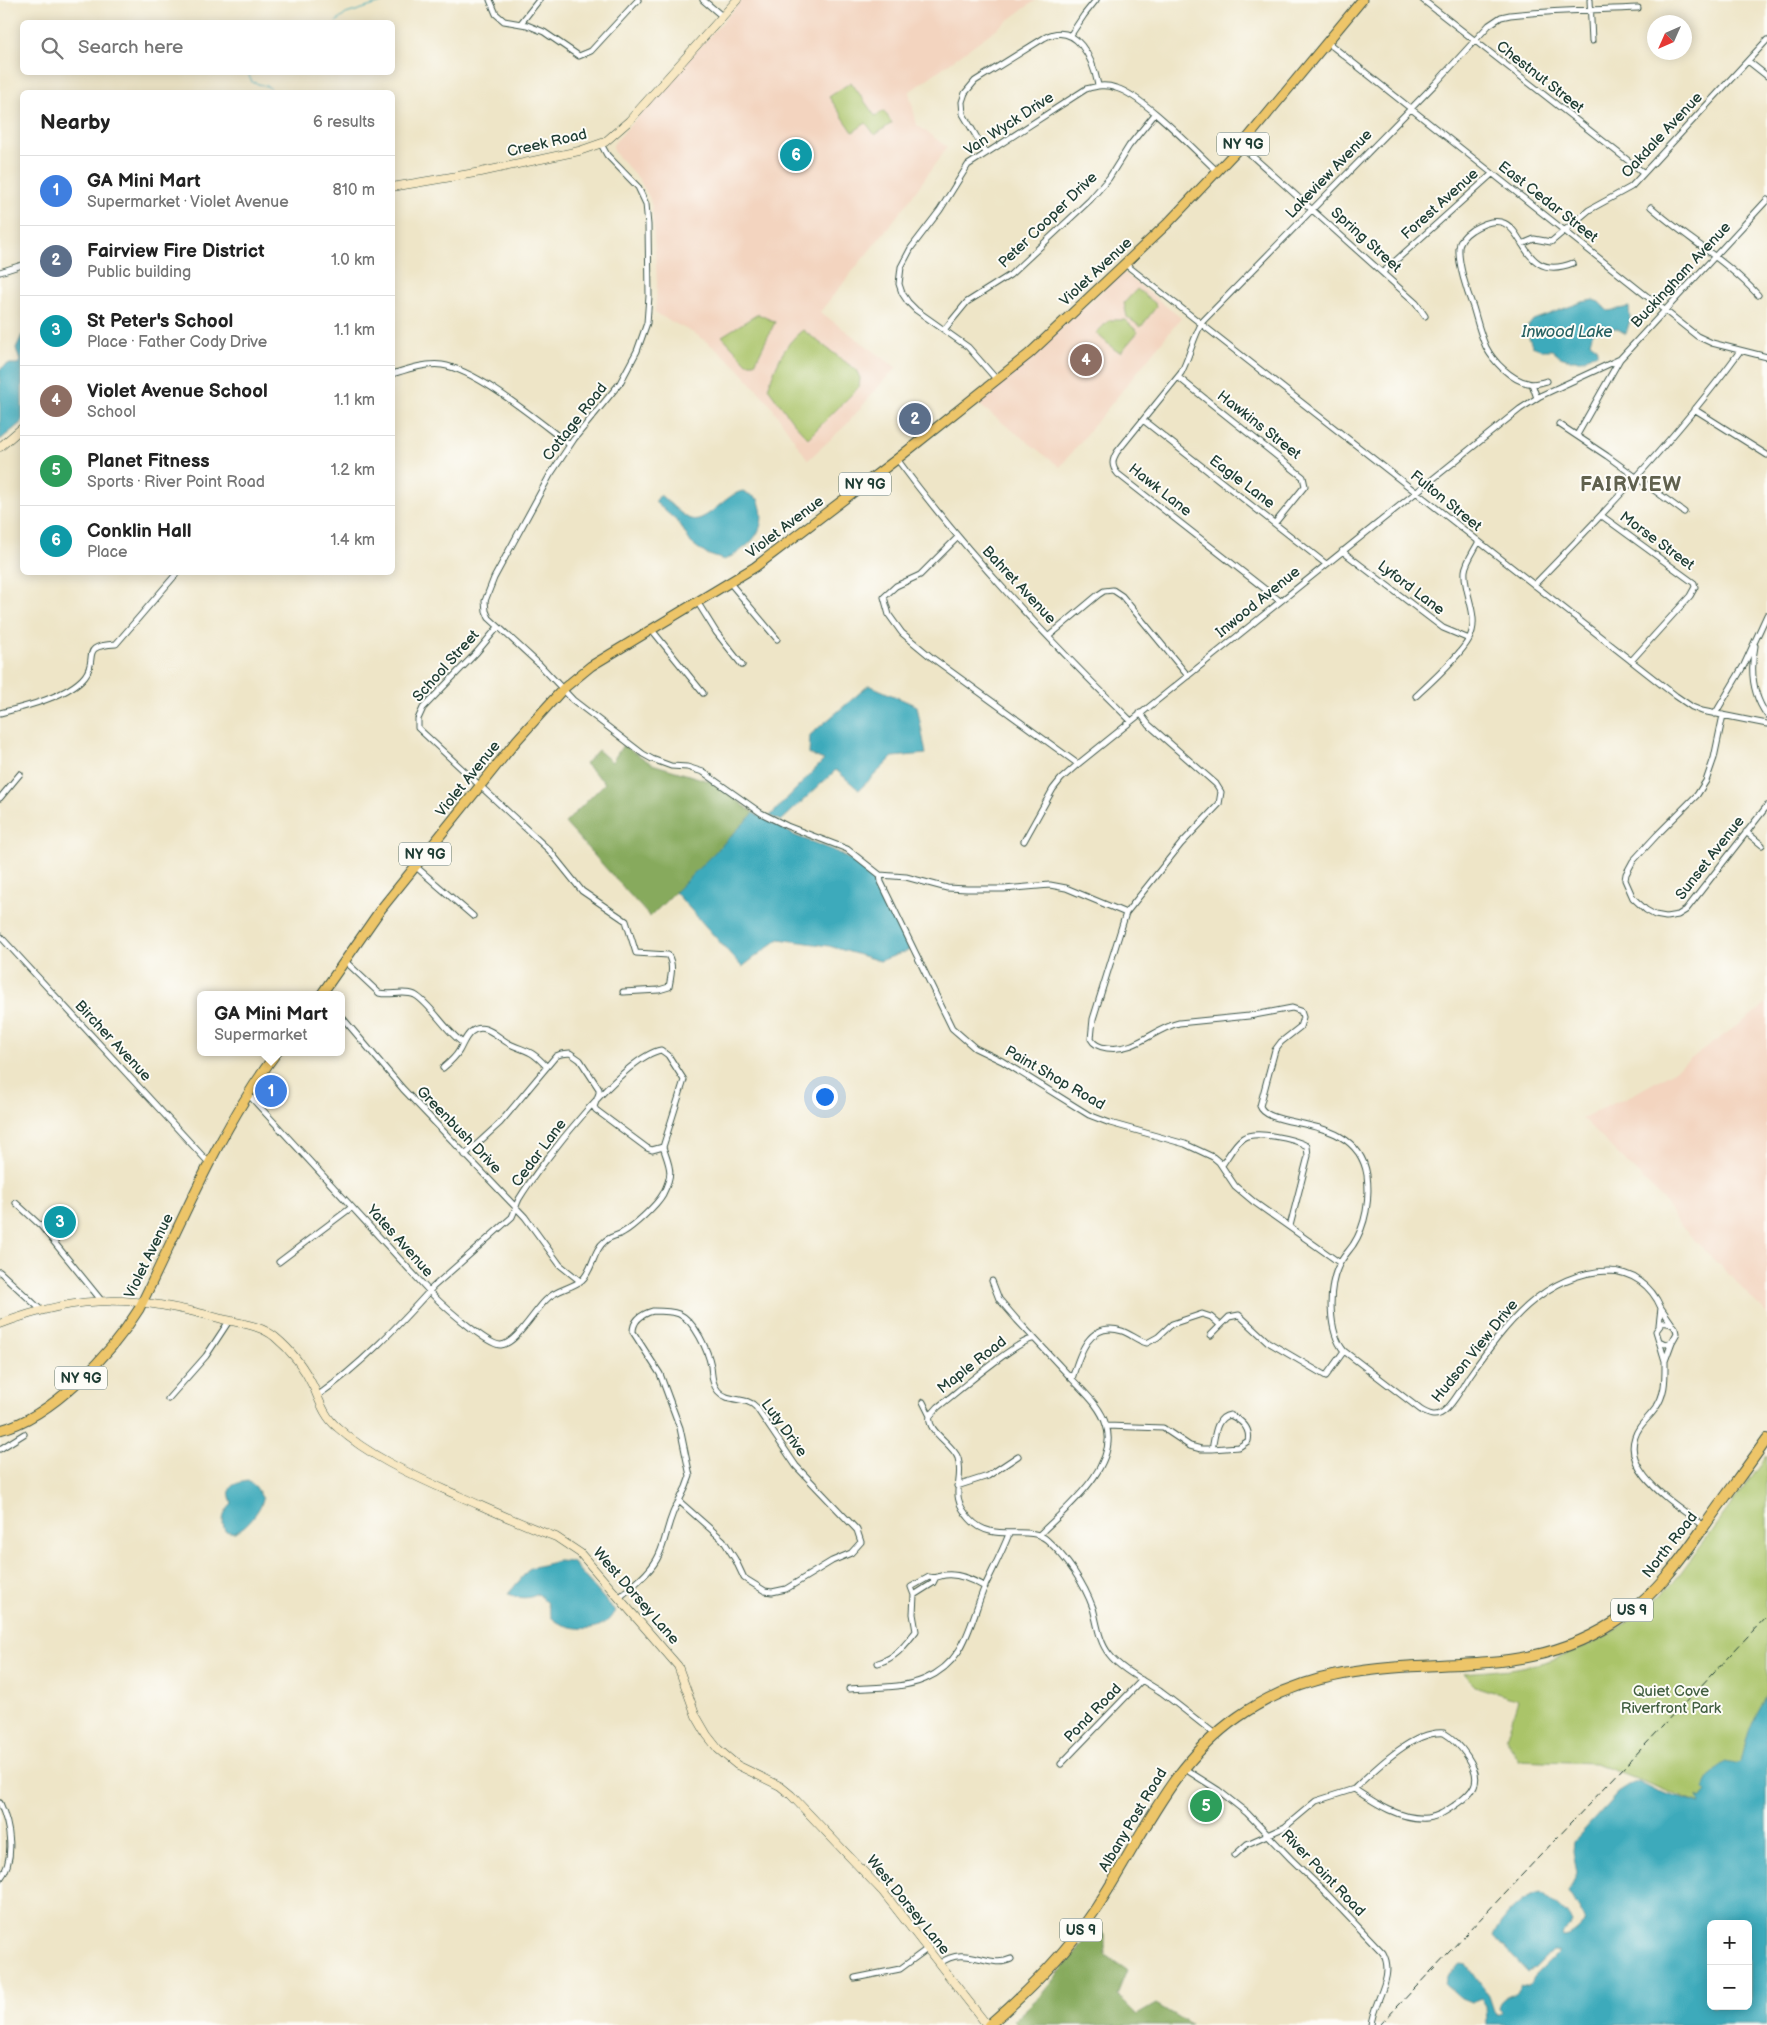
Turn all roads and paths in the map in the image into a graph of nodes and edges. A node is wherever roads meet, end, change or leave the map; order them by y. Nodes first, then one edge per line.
1 (490, 0) edge
2 (539, 0) edge
3 (638, 0) edge
4 (703, 0) edge
5 (737, 0) edge
6 (1096, 0) edge
7 (1362, 0) edge
8 (1423, 0) edge
9 (1590, 0) edge
10 (1638, 8) dead end
11 (1591, 9) junction
12 (722, 16) junction
13 (521, 23) junction
14 (1070, 36) junction
15 (1767, 40) edge
16 (1592, 41) dead end
17 (1327, 42) junction
18 (1475, 42) junction
19 (1748, 61) junction
20 (1767, 76) edge
21 (1098, 86) junction
22 (1410, 109) junction
23 (1155, 114) junction
24 (601, 144) junction
25 (1241, 146) junction
26 (986, 153) junction
27 (1217, 171) junction
28 (1644, 173) junction
29 (1492, 174) junction
30 (395, 187) edge
31 (1767, 200) edge
32 (1651, 206) dead end
33 (1312, 208) junction
34 (1564, 231) junction
35 (1522, 244) junction
36 (1715, 257) junction
37 (1573, 263) dead end
38 (1125, 264) junction
39 (20, 267) edge
40 (0, 272) edge
41 (1383, 272) junction
42 (1758, 295) dead end
43 (1666, 311) junction
44 (1425, 316) dead end
45 (1201, 324) junction
46 (944, 330) junction
47 (1740, 350) junction
48 (1767, 357) edge
49 (1620, 359) junction
50 (395, 373) edge
51 (1178, 377) junction
52 (998, 380) junction
53 (1547, 381) dead end
54 (1532, 384) junction
55 (1537, 398) junction
56 (1530, 402) joint
57 (1694, 408) junction
58 (1143, 420) junction
59 (1558, 424) dead end
60 (20, 430) edge
61 (1576, 435) junction
62 (570, 444) junction
63 (0, 447) edge
64 (1767, 455) edge
65 (897, 459) junction
66 (1637, 478) junction
67 (1416, 492) junction
68 (1684, 512) dead end
69 (1602, 516) junction
70 (1275, 523) junction
71 (958, 537) junction
72 (1478, 543) junction
73 (1342, 551) junction
74 (1326, 564) junction
75 (175, 575) edge
76 (730, 582) junction
77 (1534, 585) junction
78 (1280, 601) junction
79 (698, 603) junction
80 (1767, 615) edge
81 (498, 627) junction
82 (652, 630) junction
83 (1760, 630) junction
84 (1049, 636) junction
85 (777, 639) dead end
86 (1469, 639) junction
87 (1631, 661) junction
88 (742, 665) dead end
89 (1188, 676) junction
90 (563, 689) junction
91 (703, 693) dead end
92 (1416, 696) dead end
93 (0, 713) edge
94 (1140, 713) junction
95 (1715, 714) junction
96 (1722, 715) junction
97 (1767, 715) edge
98 (1131, 721) junction
99 (1767, 724) edge
100 (1078, 764) junction
101 (20, 774) dead end
102 (481, 786) junction
103 (0, 798) edge
104 (1767, 806) edge
105 (1746, 832) junction
106 (1024, 842) dead end
107 (1762, 845) dead end
108 (415, 866) junction
109 (880, 875) junction
110 (1126, 913) junction
111 (473, 916) dead end
112 (0, 936) edge
113 (345, 961) junction
114 (324, 991) edge
115 (623, 992) dead end
116 (345, 1021) edge
117 (463, 1043) junction
118 (274, 1056) edge
119 (443, 1068) dead end
120 (547, 1068) junction
121 (248, 1094) junction
122 (598, 1097) junction
123 (663, 1148) junction
124 (465, 1155) junction
125 (209, 1163) junction
126 (1222, 1166) junction
127 (16, 1203) dead end
128 (352, 1207) junction
129 (516, 1207) junction
130 (1290, 1226) junction
131 (280, 1262) dead end
132 (1340, 1263) junction
133 (0, 1272) edge
134 (580, 1281) junction
135 (992, 1281) dead end
136 (429, 1291) junction
137 (101, 1300) junction
138 (142, 1302) junction
139 (1662, 1308) junction
140 (41, 1310) junction
141 (229, 1321) junction
142 (0, 1324) edge
143 (1672, 1324) junction
144 (1220, 1325) junction
145 (1659, 1325) junction
146 (1211, 1335) dead end
147 (1032, 1338) junction
148 (1659, 1340) junction
149 (1672, 1342) junction
150 (1344, 1351) junction
151 (1665, 1361) junction
152 (1072, 1379) junction
153 (317, 1396) junction
154 (168, 1399) dead end
155 (923, 1402) dead end
156 (930, 1416) junction
157 (1107, 1426) junction
158 (0, 1430) edge
159 (24, 1434) dead end
160 (1767, 1439) edge
161 (1212, 1449) junction
162 (0, 1450) edge
163 (1018, 1456) dead end
164 (957, 1486) junction
165 (679, 1500) junction
166 (1705, 1526) junction
167 (1009, 1534) junction
168 (1040, 1534) junction
169 (985, 1587) junction
170 (619, 1598) junction
171 (878, 1664) dead end
172 (1426, 1667) joint
173 (1142, 1680) junction
174 (849, 1689) dead end
175 (1215, 1734) junction
176 (1061, 1764) dead end
177 (1182, 1768) junction
178 (1354, 1789) junction
179 (0, 1803) edge
180 (1268, 1833) junction
181 (1235, 1855) dead end
182 (0, 1879) edge
183 (927, 1949) junction
184 (1011, 1959) dead end
185 (939, 1964) junction
186 (854, 1978) dead end
187 (988, 2025) edge
188 (1371, 2025) edge

1 - 13 street
2 - 13 street
3 - 13 street
4 - 12 street
5 - 12 street, Creek Road
6 - 14 street
7 - 17 main road, Violet Avenue / NY 9G
8 - 18 street, Chestnut Street
9 - 11 street
10 - 11 street, Lakeview Avenue
11 - 16 street
11 - 18 street, Lakeview Avenue
12 - 24 street, Creek Road
14 - 21 street
14 - 26 street
15 - 19 street, Oakdale Avenue
17 - 22 street, East Cedar Street
17 - 25 main road, Violet Avenue / NY 9G
18 - 22 street, Lakeview Avenue
18 - 28 street, Chestnut Street
19 - 20 street
19 - 28 street, Oakdale Avenue
21 - 23 street
21 - 26 street, Van Wyck Drive
22 - 29 street, East Cedar Street
22 - 33 street, Lakeview Avenue
23 - 27 street
23 - 46 street, Peter Cooper Drive
24 - 30 street, Creek Road
24 - 62 street, Cottage Road
25 - 27 main road, Violet Avenue / NY 9G
25 - 33 street, Spring Street
26 - 46 street, Van Wyck Drive
27 - 38 main road, Violet Avenue / NY 9G
28 - 34 street, Oakdale Avenue
29 - 34 street, East Cedar Street
29 - 41 street, Forest Avenue
31 - 36 street, Buckingham Avenue
32 - 36 street
33 - 41 street, Spring Street
33 - 45 street, Lakeview Avenue
34 - 35 street, Oakdale Avenue
34 - 43 street, East Cedar Street
35 - 37 street
35 - 54 street
36 - 42 street
36 - 43 street, Buckingham Avenue
38 - 45 street, Fulton Street
38 - 52 main road, Violet Avenue / NY 9G
39 - 40 street
41 - 44 street, Spring Street
43 - 47 street, East Cedar Street
43 - 49 street, Buckingham Avenue
45 - 51 street, Hawk Lane
45 - 67 street, Fulton Street
46 - 52 street, Van Wyck Drive
47 - 48 street, East Cedar Street
47 - 57 street
49 - 55 street, Buckingham Avenue
49 - 61 street
50 - 62 street
51 - 58 street, Hawk Lane
51 - 70 street, Hawkins Street
52 - 65 main road, Violet Avenue / NY 9G
53 - 54 street
54 - 55 street
55 - 56 street, Buckingham Avenue
56 - 67 street, Inwood Avenue
57 - 64 street
57 - 66 street
58 - 70 street, Eagle Lane
58 - 78 street, Hawk Lane
59 - 61 street
60 - 63 street
61 - 66 street
62 - 81 street, Cottage Road
65 - 71 street, Bahret Avenue
65 - 76 main road, Violet Avenue / NY 9G
66 - 68 street
66 - 69 street
67 - 72 street, Fulton Street
67 - 73 street, Inwood Avenue
69 - 77 street
69 - 87 street, Morse Street
70 - 74 street, Eagle Lane
71 - 84 street, Bahret Avenue
71 - 100 street
72 - 77 street, Fulton Street
72 - 86 street
73 - 74 street, Inwood Avenue
73 - 86 street, Lyford Lane
74 - 78 street, Inwood Avenue
75 - 93 street
76 - 79 main road, Violet Avenue / NY 9G
76 - 85 street
77 - 87 street, Fulton Street
78 - 89 street, Inwood Avenue
79 - 82 main road, Violet Avenue / NY 9G
79 - 88 street
80 - 83 street
81 - 90 street, Cottage Road
81 - 102 street, School Street
82 - 90 main road, Violet Avenue / NY 9G
82 - 91 street
83 - 95 street
83 - 97 street
84 - 89 street
84 - 98 street, Bahret Avenue
86 - 92 street
87 - 95 street, Fulton Street
89 - 94 street, Inwood Avenue
90 - 102 main road, Violet Avenue / NY 9G
90 - 109 street, Cottage Road
94 - 98 street, Inwood Avenue
94 - 110 street, Hudson View Drive
95 - 96 street, Fulton Street
96 - 99 street, Fulton Street
96 - 105 street, Sunset Avenue
98 - 100 street, Inwood Avenue
100 - 106 street, Inwood Avenue
101 - 103 street
102 - 108 main road, Violet Avenue / NY 9G
102 - 115 street
104 - 105 street, Sunset Avenue
105 - 107 street
108 - 111 street
108 - 113 main road, Violet Avenue / NY 9G
109 - 110 street
109 - 126 street, Paint Shop Road
110 - 132 street, Hudson View Drive
112 - 125 street, Bircher Avenue
113 - 114 main road, Violet Avenue / NY 9G
113 - 117 street
116 - 124 street, Greenbush Drive
117 - 119 street
117 - 120 street
118 - 121 main road, Violet Avenue / NY 9G
120 - 122 street
120 - 124 street
121 - 125 main road, Violet Avenue / NY 9G
121 - 128 street, Yates Avenue
122 - 123 street
122 - 123 street, Cedar Lane
122 - 129 street, Cedar Lane
123 - 134 street
124 - 129 street, Greenbush Drive
125 - 138 main road, Violet Avenue / NY 9G
126 - 130 street, Paint Shop Road
126 - 130 street
127 - 137 street
128 - 131 street
128 - 136 street, Yates Avenue
129 - 134 street, Greenbush Drive
129 - 136 street, Cedar Lane
130 - 132 street, Paint Shop Road
132 - 150 street, Hudson View Drive
133 - 140 street
134 - 136 street
135 - 147 street
136 - 153 street, Yates Avenue
137 - 138 street, West Dorsey Lane
137 - 140 street, West Dorsey Lane
138 - 141 street, West Dorsey Lane
138 - 158 main road, Violet Avenue / NY 9G
139 - 143 street, Hudson View Drive
139 - 145 street
139 - 150 street, Hudson View Drive
140 - 142 street, West Dorsey Lane
141 - 153 street, West Dorsey Lane
141 - 154 street
143 - 145 street
143 - 149 street
144 - 146 street
144 - 150 street
144 - 152 street
145 - 148 street
147 - 152 street
147 - 156 street, Maple Road
148 - 149 street
148 - 151 street
149 - 151 street
151 - 166 street
152 - 157 street
153 - 170 street, West Dorsey Lane
155 - 156 street
156 - 164 street
157 - 161 street
157 - 168 street
159 - 162 street
160 - 166 highway, North Road / US 9
161 - 161 street
163 - 164 street
164 - 167 street
165 - 165 street, Luty Drive
165 - 170 street, Luty Drive
166 - 172 highway, North Road / US 9
167 - 168 street
167 - 169 street
168 - 173 street
169 - 171 street
169 - 174 street
170 - 183 street, West Dorsey Lane
172 - 175 highway, Albany Post Road / US 9
173 - 175 street
173 - 176 street, Pond Road
175 - 177 highway, Albany Post Road / US 9
177 - 180 street, River Point Road
177 - 187 highway, Albany Post Road / US 9
178 - 178 street
178 - 180 street
179 - 182 street
180 - 181 street
180 - 188 street, River Point Road
183 - 185 street, West Dorsey Lane
183 - 186 street
184 - 185 street
185 - 187 street, West Dorsey Lane

